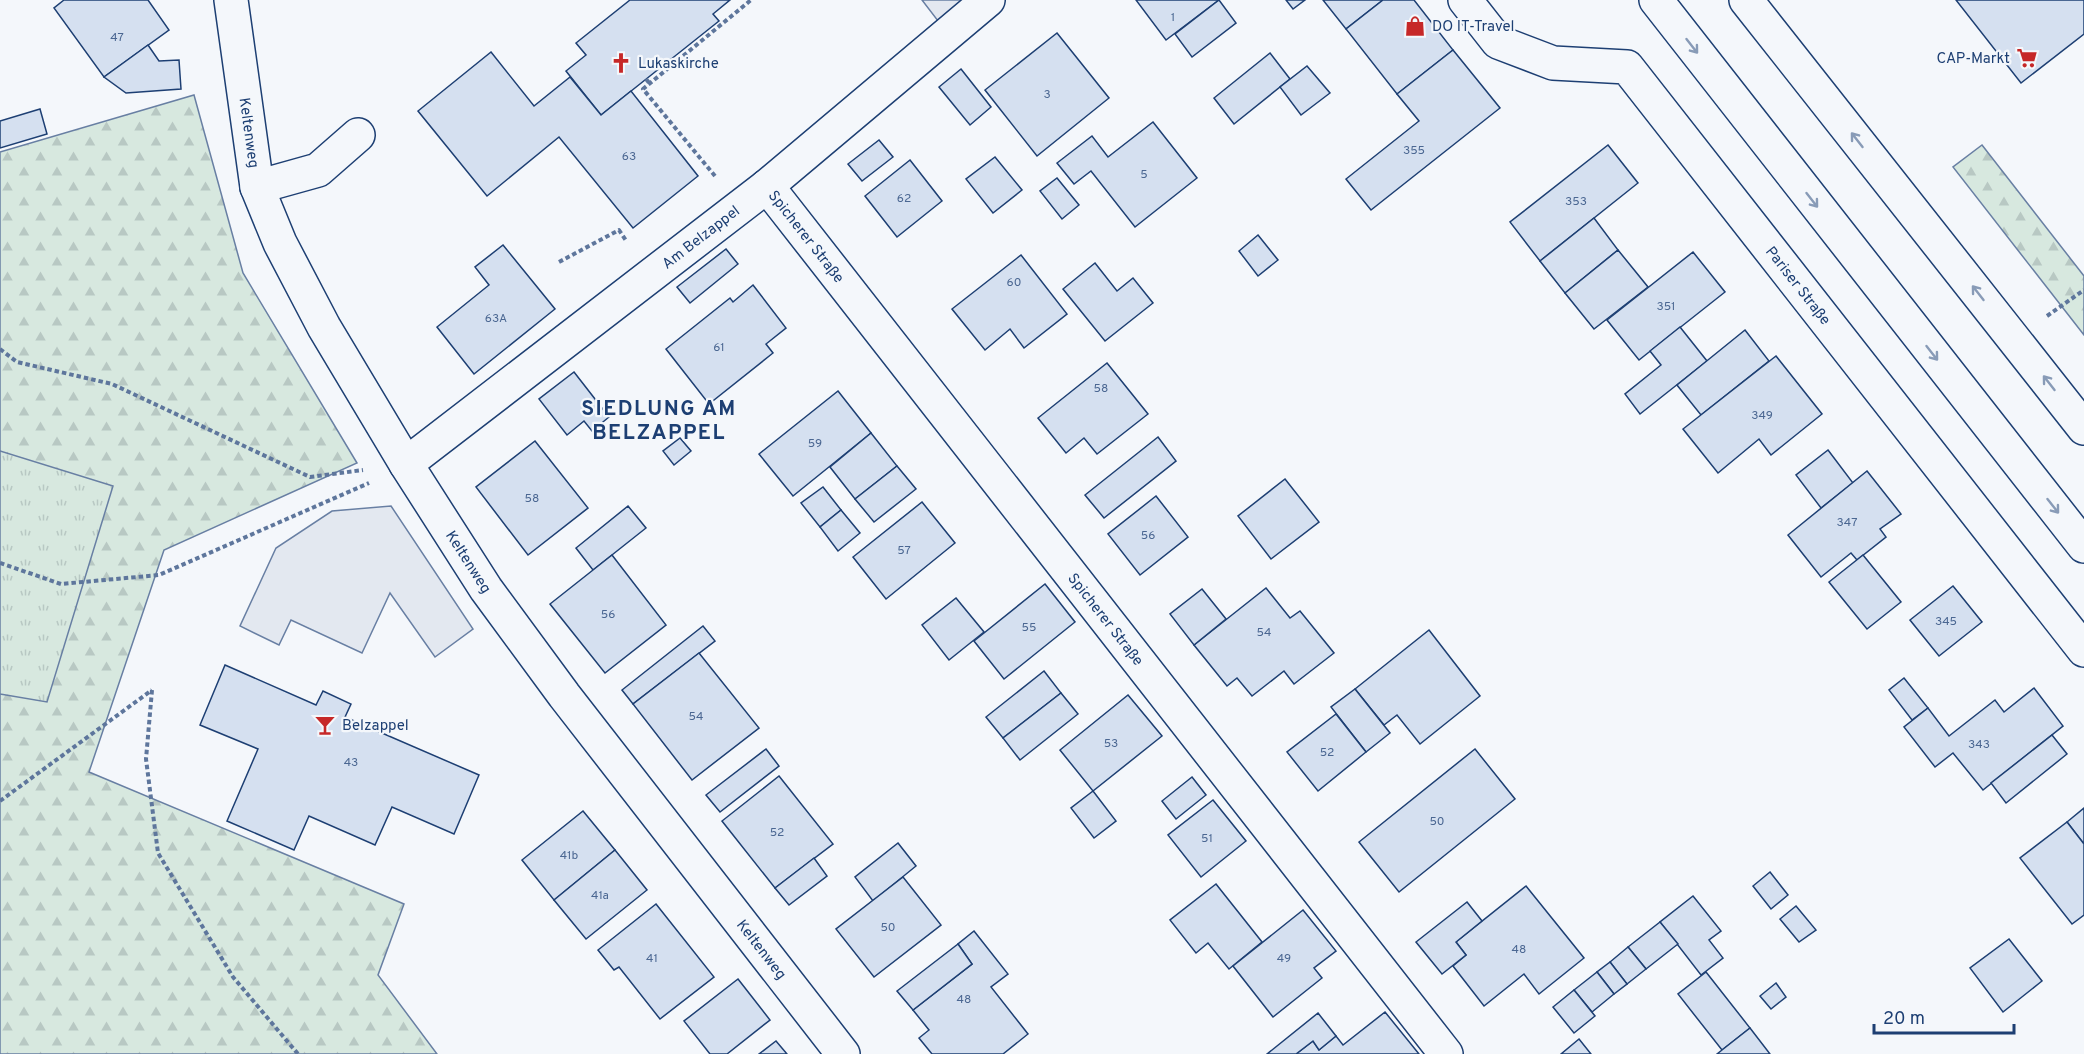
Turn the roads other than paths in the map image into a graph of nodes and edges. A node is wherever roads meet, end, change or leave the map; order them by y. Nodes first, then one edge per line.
1 (231, 0) edge
2 (988, 0) edge
3 (1465, 0) edge
4 (1656, 0) edge
5 (1746, 0) edge
6 (358, 135) dead end
7 (767, 186) junction
8 (257, 187) junction
9 (2084, 428) edge
10 (406, 464) junction
11 (2084, 546) edge
12 (2084, 650) edge
13 (843, 1054) edge
14 (1446, 1054) edge

1 - 8 street, Keltenweg
2 - 7 street, Am Belzappel
3 - 12 street, Pariser Straße
4 -> 11 street
9 -> 5 street
6 - 8 street
7 - 10 street, Am Belzappel
7 - 14 street, Spicherer Straße
8 - 10 street, Keltenweg
10 - 13 street, Keltenweg

